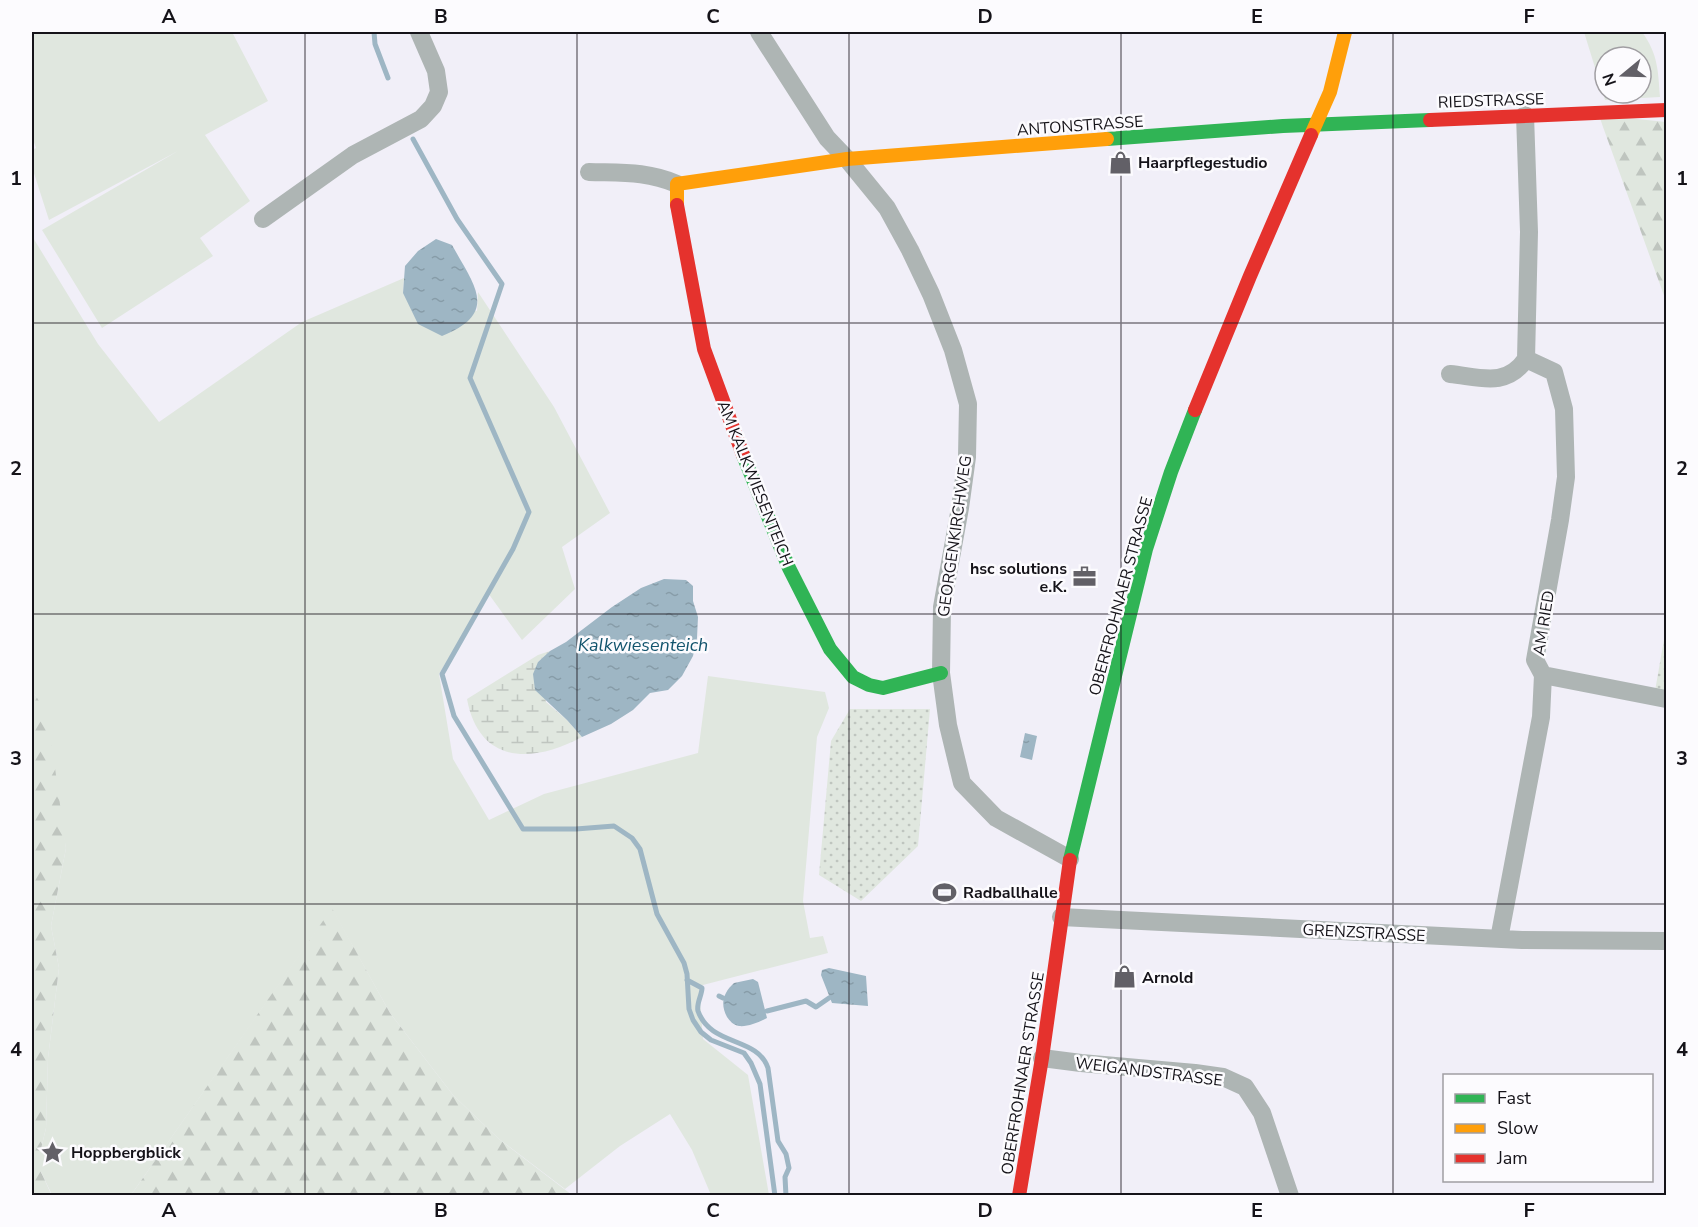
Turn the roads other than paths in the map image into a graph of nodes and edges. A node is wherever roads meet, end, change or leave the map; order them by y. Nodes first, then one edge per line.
1 (418, 32) edge
2 (759, 32) edge
3 (1345, 32) edge
4 (1666, 110) edge
5 (1525, 115) junction
6 (1316, 124) junction
7 (847, 159) junction
8 (589, 172) dead end
9 (677, 184) junction
10 (263, 219) dead end
11 (1526, 359) junction
12 (1450, 374) dead end
13 (941, 673) junction
14 (1543, 675) junction
15 (1666, 699) edge
16 (1070, 859) junction
17 (1061, 917) junction
18 (1499, 939) junction
19 (1666, 941) edge
20 (1042, 1058) junction
21 (1019, 1196) edge
22 (1290, 1196) edge

1 - 10 street
2 - 7 street, GEORGENKIRCHWEG
3 - 6 street, OBERFROHNAER STRASSE
4 - 5 street, RIEDSTRASSE
5 - 6 street, RIEDSTRASSE
5 - 11 street
6 - 7 street, ANTONSTRASSE
6 - 16 street, OBERFROHNAER STRASSE
7 - 9 street
7 - 13 street, GEORGENKIRCHWEG
8 - 9 street
9 - 13 street, AM KALKWIESENTEICH
11 - 12 street
11 - 14 street, AM RIED
13 - 16 street, GEORGENKIRCHWEG
14 - 15 street
14 - 18 street, AM RIED
16 - 17 street, OBERFROHNAER STRASSE
17 - 18 street, GRENZSTRASSE
17 - 20 street, OBERFROHNAER STRASSE
18 - 19 street, GRENZSTRASSE
20 - 21 street, OBERFROHNAER STRASSE
20 - 22 street, WEIGANDSTRASSE

